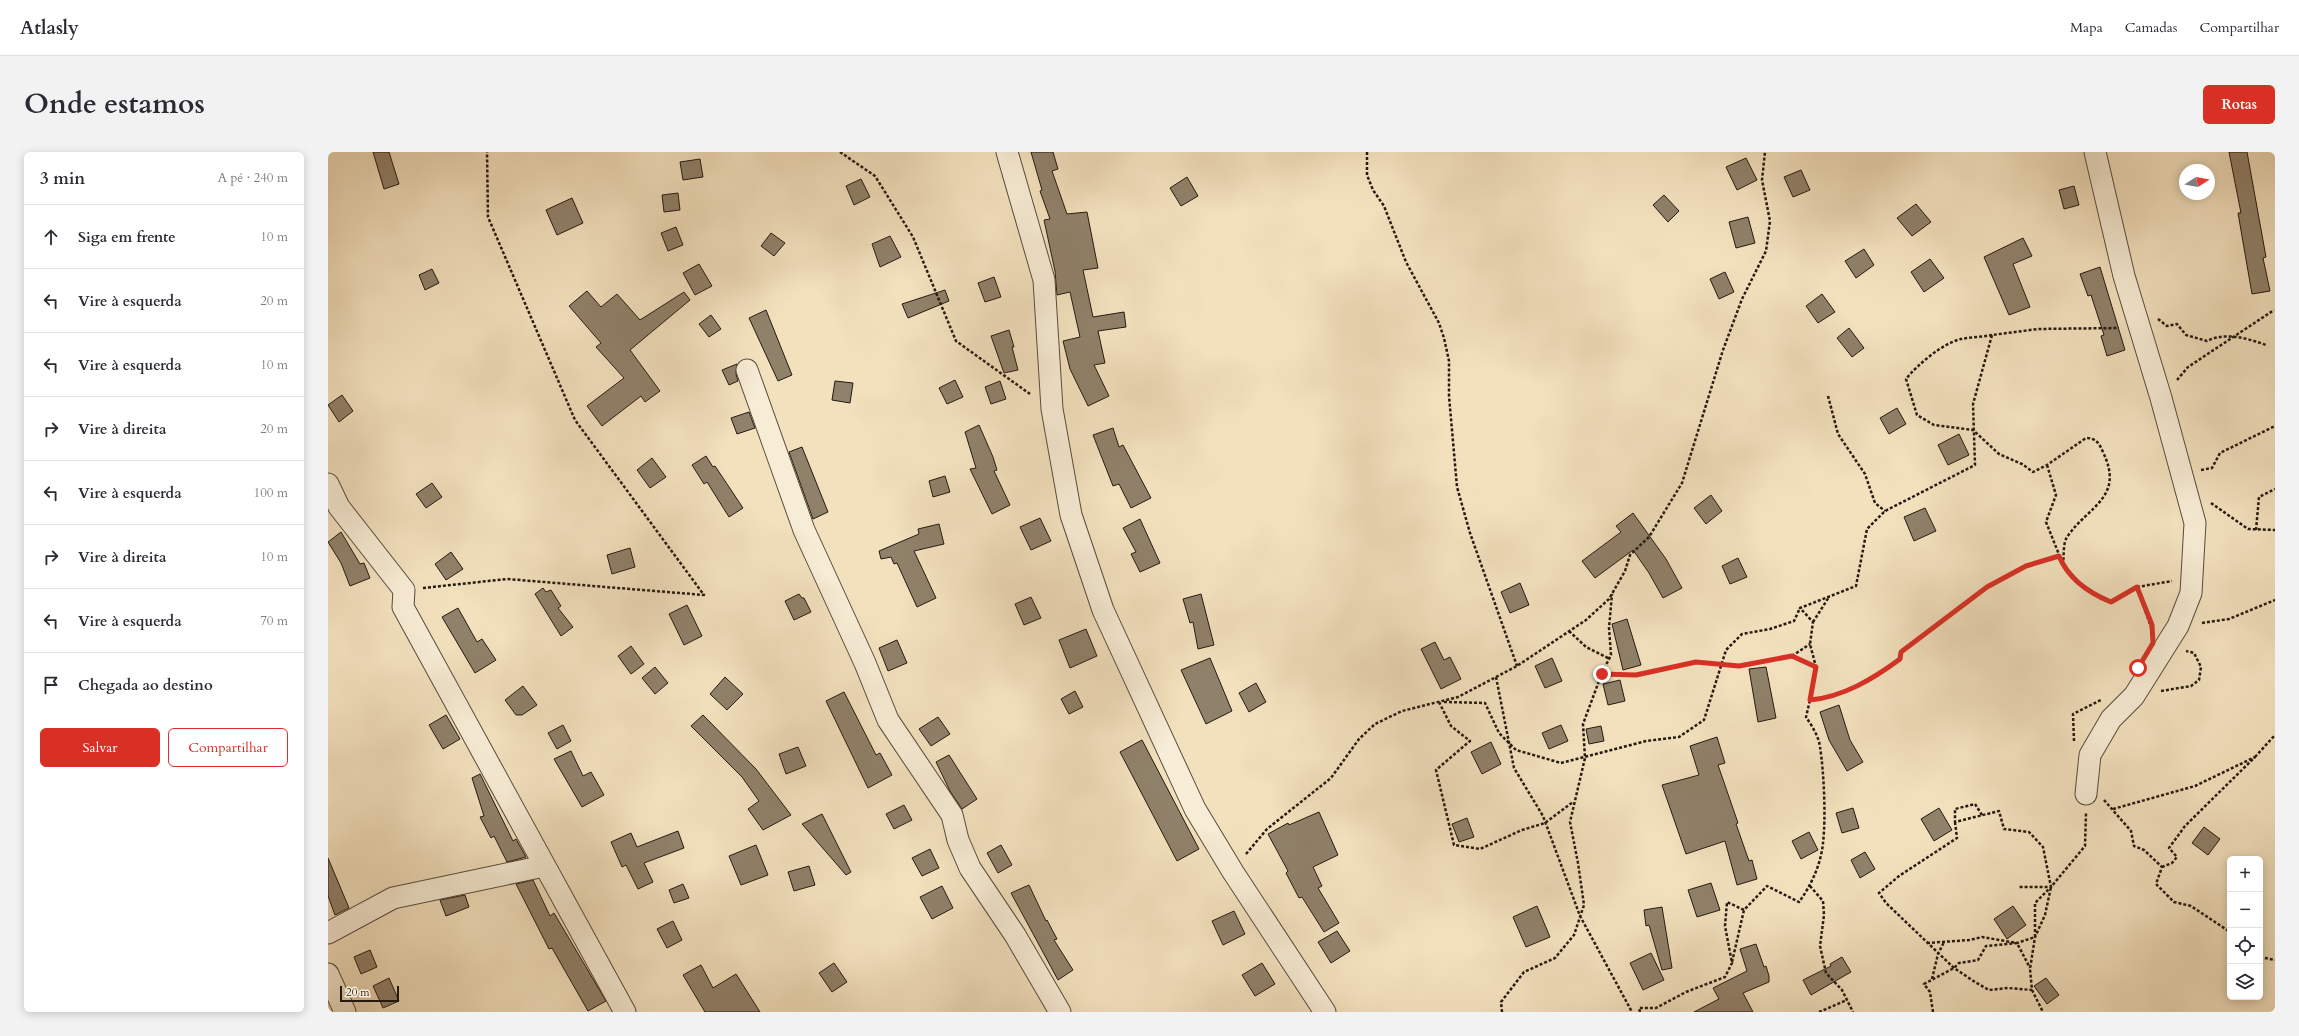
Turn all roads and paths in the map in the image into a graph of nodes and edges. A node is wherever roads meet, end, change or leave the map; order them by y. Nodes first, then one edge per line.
1 (487, 152) edge
2 (840, 152) edge
3 (1007, 152) edge
4 (1367, 152) edge
5 (1765, 152) edge
6 (2095, 152) edge
7 (2274, 310) dead end
8 (2138, 322) junction
9 (1992, 335) junction
10 (2232, 337) junction
11 (2266, 345) dead end
12 (747, 370) dead end
13 (1828, 396) dead end
14 (2161, 398) junction
15 (1052, 409) junction
16 (2275, 426) edge
17 (1973, 430) junction
18 (2047, 465) junction
19 (2182, 472) junction
20 (328, 484) edge
21 (2275, 489) edge
22 (2211, 499) dead end
23 (1885, 511) junction
24 (2256, 530) junction
25 (2275, 530) edge
26 (2059, 556) junction
27 (2062, 564) junction
28 (2192, 578) junction
29 (2137, 587) junction
30 (404, 590) junction
31 (1613, 591) junction
32 (1829, 597) junction
33 (2275, 600) edge
34 (1800, 608) junction
35 (1813, 622) junction
36 (2178, 626) junction
37 (1569, 631) junction
38 (1810, 644) junction
39 (2165, 646) junction
40 (1792, 656) junction
41 (1610, 659) junction
42 (1720, 664) junction
43 (1517, 666) junction
44 (1816, 667) junction
45 (1602, 674) junction
46 (1496, 677) junction
47 (2134, 696) junction
48 (1810, 700) junction
49 (1438, 702) junction
50 (2275, 735) edge
51 (1509, 744) junction
52 (2075, 749) dead end
53 (2256, 757) junction
54 (1585, 758) junction
55 (2087, 788) junction
56 (1573, 802) junction
57 (2113, 809) junction
58 (1982, 815) junction
59 (1955, 822) junction
60 (1545, 823) junction
61 (544, 866) junction
62 (2162, 867) junction
63 (1233, 872) junction
64 (1810, 886) junction
65 (2019, 887) dead end
66 (2051, 887) junction
67 (1744, 910) junction
68 (1580, 916) junction
69 (2227, 930) edge
70 (328, 933) edge
71 (2035, 937) junction
72 (1944, 942) junction
73 (1927, 943) junction
74 (2017, 943) junction
75 (1938, 954) junction
76 (2263, 958) edge
77 (2275, 960) edge
78 (1732, 963) junction
79 (1954, 968) junction
80 (2030, 969) junction
81 (328, 974) edge
82 (1932, 980) junction
83 (2032, 990) junction
84 (1847, 1000) junction
85 (1656, 1008) junction
86 (345, 1012) edge
87 (625, 1012) edge
88 (1060, 1012) edge
89 (1325, 1012) edge
90 (1502, 1012) edge
91 (1632, 1012) edge
92 (1640, 1012) edge
93 (1655, 1012) edge
94 (1819, 1012) edge
95 (1853, 1012) edge
96 (1933, 1012) edge
97 (2043, 1012) edge

1 - 30 path
2 - 15 path
3 - 15 street
4 - 43 path
5 - 31 path
6 - 8 street
7 - 10 path
8 - 9 path
8 - 10 path
8 - 14 street
9 - 17 path
9 - 17 path
10 - 11 path
10 - 14 path
12 - 88 street
13 - 23 path
14 - 19 street
15 - 63 street
16 - 19 path
17 - 18 path
17 - 23 path
18 - 26 path
18 - 27 path
19 - 28 street
20 - 30 street
21 - 24 path
22 - 24 path
23 - 32 path
24 - 25 path
26 - 27 path
26 - 48 path
27 - 29 path
28 - 29 path
28 - 36 street
29 - 39 path
30 - 61 street
31 - 37 path
31 - 41 path
32 - 34 path
32 - 35 path
33 - 36 path
34 - 35 path
34 - 42 path
35 - 38 path
36 - 39 street
37 - 41 path
37 - 43 path
38 - 40 path
38 - 44 path
39 - 47 street
39 - 47 path
40 - 42 path
40 - 44 path
41 - 45 path
42 - 45 path
42 - 54 path
43 - 46 path
44 - 48 path
45 - 54 path
46 - 49 path
46 - 51 path
47 - 52 path
47 - 55 street
48 - 64 path
49 - 51 path
49 - 60 path
49 - 63 path
50 - 53 path
51 - 54 path
51 - 60 path
53 - 57 path
53 - 62 path
54 - 56 path
55 - 57 path
55 - 66 path
56 - 60 path
56 - 68 path
57 - 62 path
58 - 59 path
58 - 59 path
58 - 66 path
59 - 73 path
60 - 68 path
61 - 70 street
61 - 87 street
62 - 69 path
63 - 89 street
64 - 67 path
64 - 84 path
65 - 66 path
66 - 71 path
66 - 71 path
67 - 78 path
67 - 78 path
68 - 90 path
68 - 91 path
71 - 74 path
71 - 80 path
72 - 73 path
72 - 74 path
72 - 75 path
73 - 75 path
74 - 79 path
74 - 80 path
75 - 79 path
75 - 82 path
76 - 77 path
78 - 85 path
79 - 82 path
79 - 83 path
80 - 83 path
81 - 86 street
82 - 96 path
83 - 97 path
84 - 94 path
84 - 95 path
85 - 92 path
85 - 93 path

